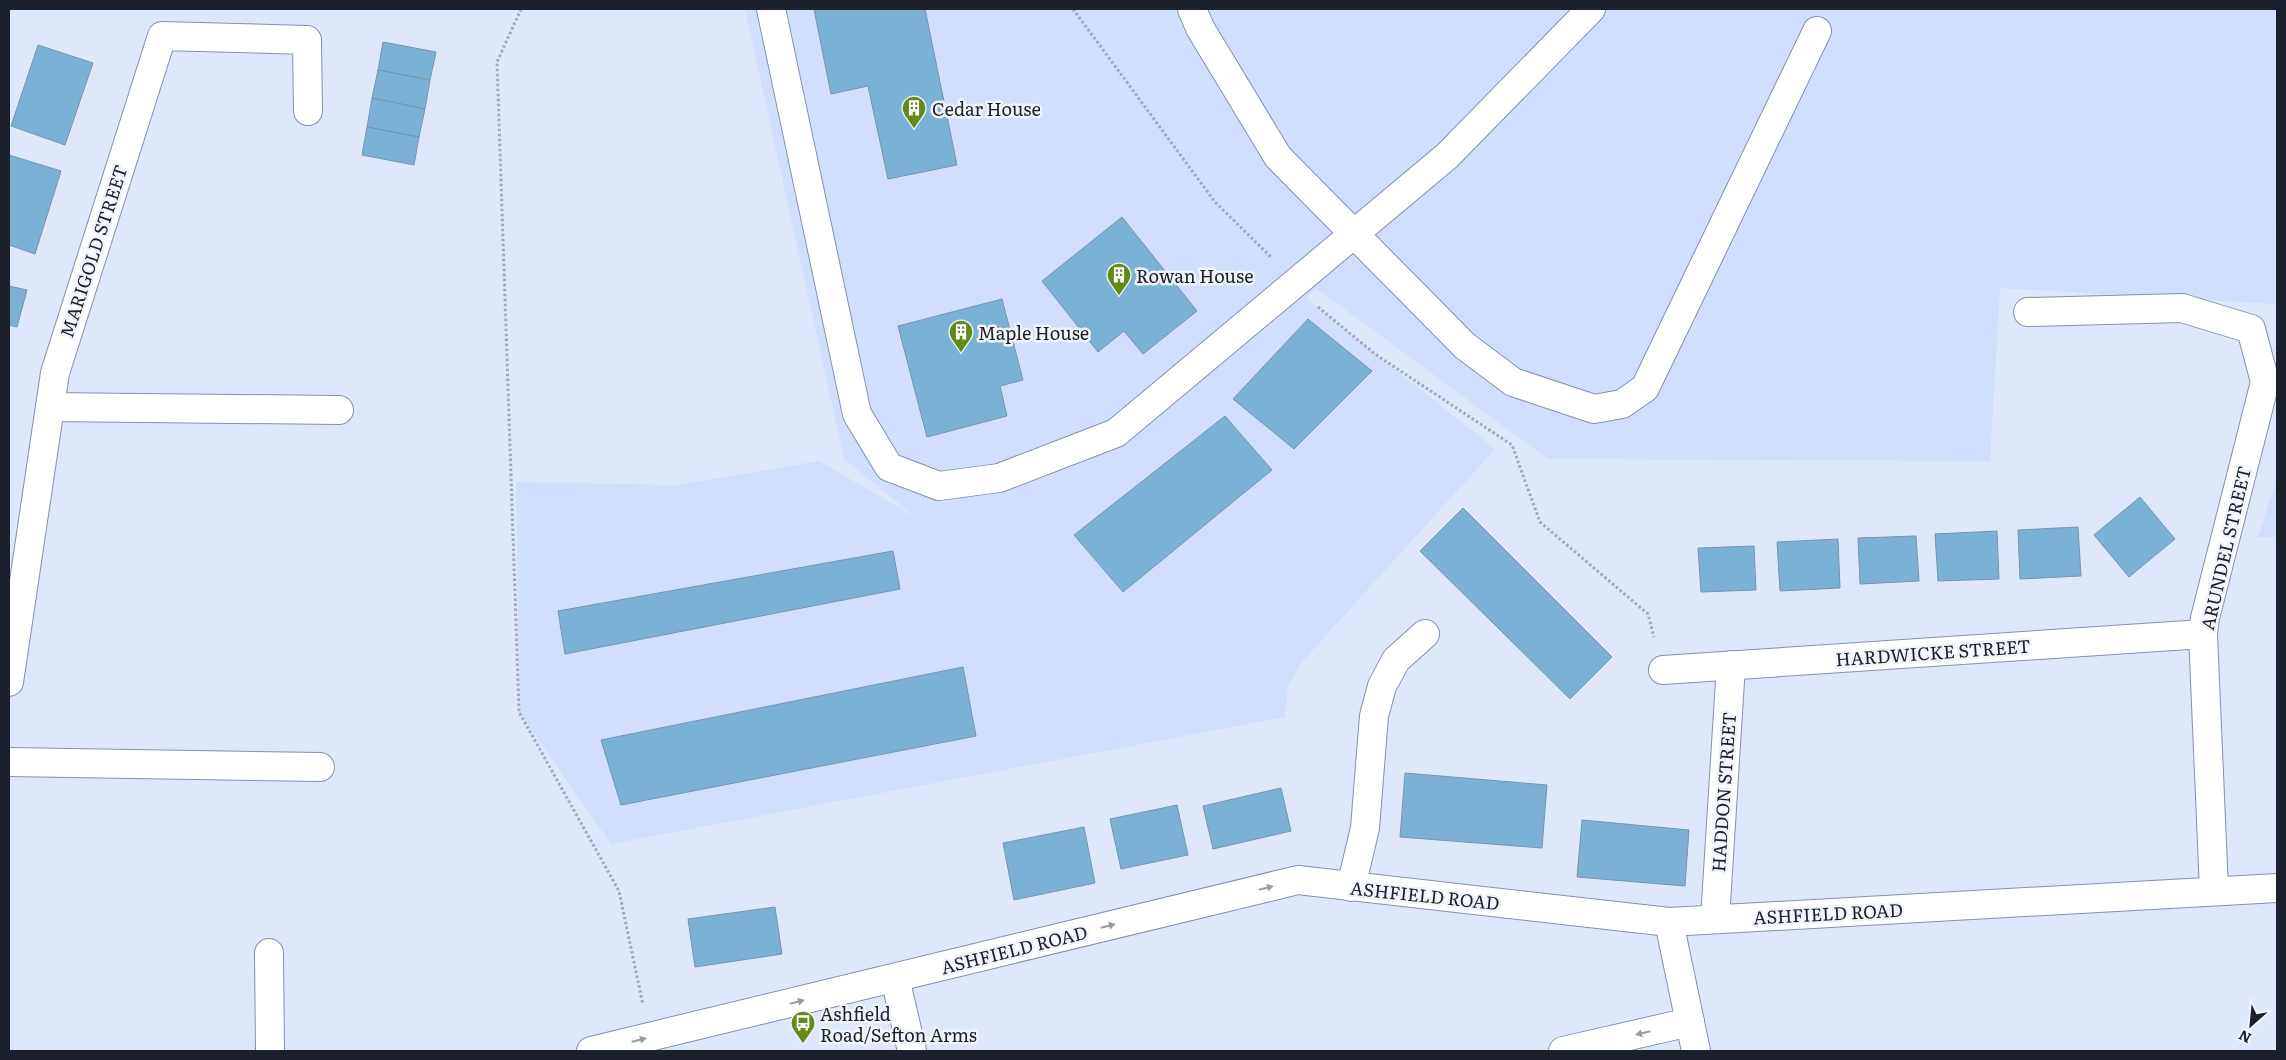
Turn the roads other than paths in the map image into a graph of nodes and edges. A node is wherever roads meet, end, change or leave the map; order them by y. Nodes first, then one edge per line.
1 (771, 9) edge
2 (1192, 9) edge
3 (1591, 9) edge
4 (1817, 31) dead end
5 (308, 110) dead end
6 (1355, 233) junction
7 (2028, 312) dead end
8 (50, 407) junction
9 (339, 410) dead end
10 (1426, 634) dead end
11 (2203, 634) junction
12 (1731, 665) junction
13 (1663, 670) road end
14 (9, 682) edge
15 (9, 762) edge
16 (320, 767) dead end
17 (1352, 887) junction
18 (2277, 888) edge
19 (2214, 890) junction
20 (1715, 920) junction
21 (1669, 922) junction
22 (270, 953) dead end
23 (895, 978) junction
24 (1690, 1022) junction
25 (270, 1051) edge
26 (592, 1051) edge
27 (912, 1051) edge
28 (1563, 1051) edge
29 (1696, 1051) edge

1 - 6 street
2 - 6 street
3 - 6 street
4 - 6 street
5 - 8 street, MARIGOLD STREET
7 - 11 street, ARUNDEL STREET
8 - 9 street
8 - 14 street, MARIGOLD STREET
10 - 17 street
11 - 12 street, HARDWICKE STREET
11 - 19 street, ARUNDEL STREET
12 - 13 street, HARDWICKE STREET
12 - 20 street, HADDON STREET
15 - 16 street
17 - 21 street, ASHFIELD ROAD
23 -> 17 street, ASHFIELD ROAD
18 - 19 street, ASHFIELD ROAD
19 - 20 street, ASHFIELD ROAD
20 - 21 street, ASHFIELD ROAD
21 - 24 street
22 - 25 street
26 -> 23 street, ASHFIELD ROAD
23 - 27 street
24 -> 28 street
24 - 29 street

